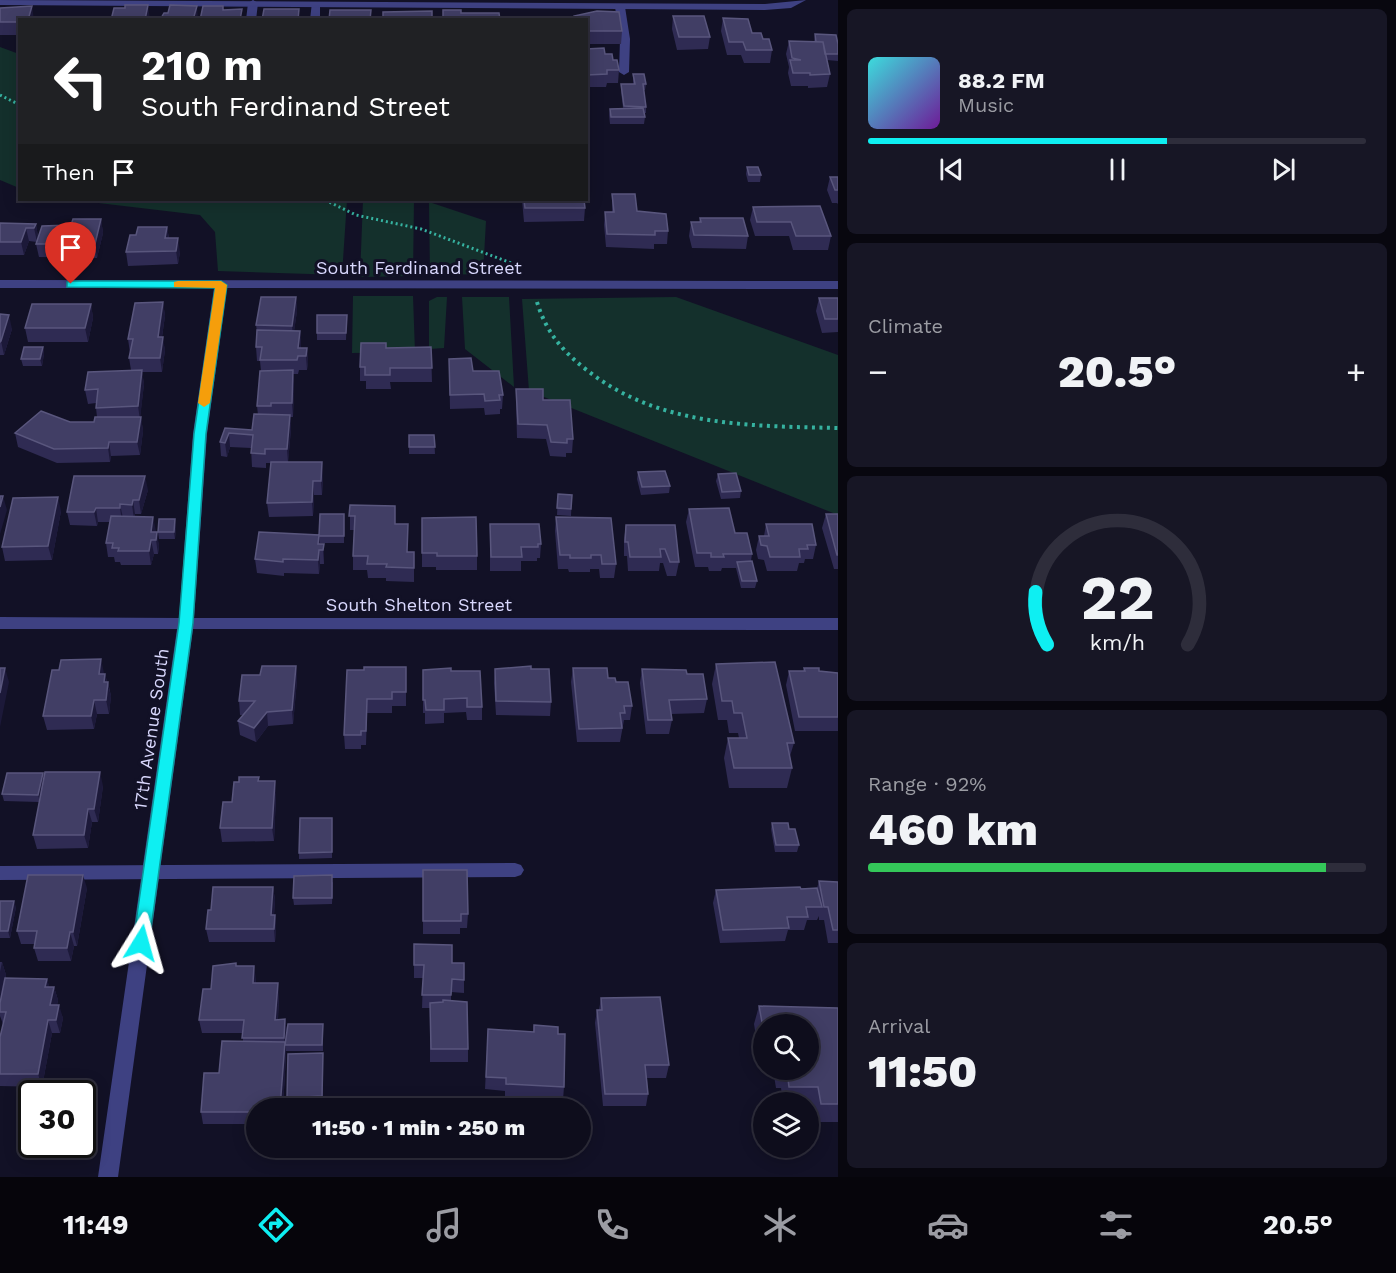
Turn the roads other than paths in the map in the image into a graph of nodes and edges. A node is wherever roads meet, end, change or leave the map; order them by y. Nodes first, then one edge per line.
1 (801, 0) edge
2 (0, 2) edge
3 (253, 3) junction
4 (315, 4) junction
5 (620, 7) junction
6 (250, 18) edge
7 (315, 18) edge
8 (624, 72) dead end
9 (0, 284) edge
10 (221, 285) junction
11 (838, 285) edge
12 (0, 623) edge
13 (186, 623) junction
14 (838, 624) edge
15 (514, 870) dead end
16 (0, 873) edge
17 (151, 873) junction
18 (108, 1177) edge

1 - 5 street
2 - 3 street
3 - 4 street
3 - 6 street
4 - 5 street
4 - 7 street
5 - 8 street
9 - 10 street, South Ferdinand Street
10 - 11 street, South Ferdinand Street
10 - 13 street, 17th Avenue South
12 - 13 street, South Shelton Street
13 - 14 street, South Shelton Street
13 - 17 street, 17th Avenue South
15 - 17 street
16 - 17 street
17 - 18 street, 17th Avenue South

